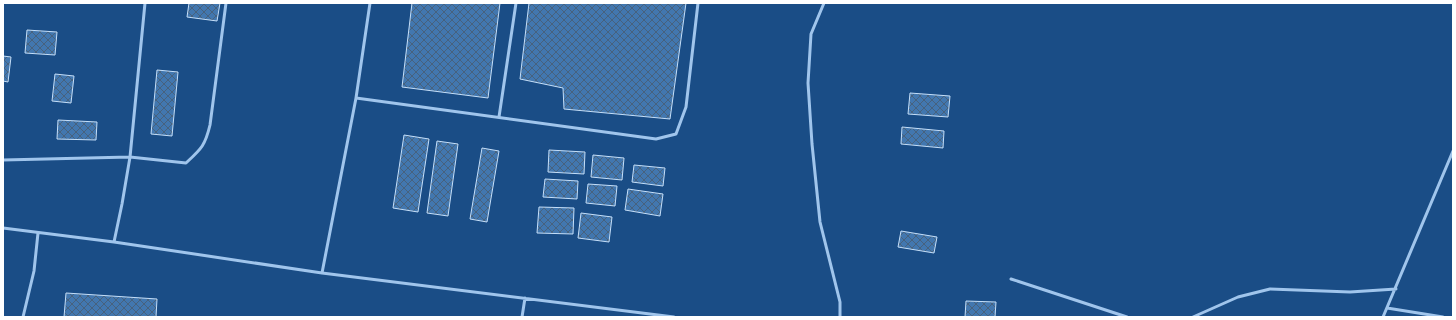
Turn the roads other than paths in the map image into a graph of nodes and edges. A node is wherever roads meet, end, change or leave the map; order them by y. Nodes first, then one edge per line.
1 (145, 3) edge
2 (226, 3) edge
3 (370, 3) edge
4 (516, 3) edge
5 (698, 3) edge
6 (824, 3) edge
7 (356, 98) junction
8 (499, 117) junction
9 (1453, 151) edge
10 (130, 157) junction
11 (3, 160) edge
12 (3, 228) edge
13 (38, 232) junction
14 (114, 242) junction
15 (322, 273) junction
16 (1011, 279) dead end
17 (1396, 289) junction
18 (525, 298) junction
19 (1387, 308) junction
20 (23, 317) edge
21 (522, 317) edge
22 (674, 317) edge
23 (840, 317) edge
24 (1127, 317) edge
25 (1193, 317) edge
26 (1384, 317) edge
27 (1442, 317) edge

1 - 10 lane
2 - 10 lane
3 - 7 lane
4 - 8 lane
5 - 8 lane
6 - 23 lane
7 - 8 lane
7 - 15 lane
9 - 17 lane
10 - 11 lane
10 - 14 lane
12 - 13 lane
13 - 14 lane
13 - 20 lane
14 - 15 lane
15 - 18 lane
16 - 24 lane
17 - 19 lane
17 - 25 lane
18 - 21 lane
18 - 22 lane
19 - 26 lane
19 - 27 lane

